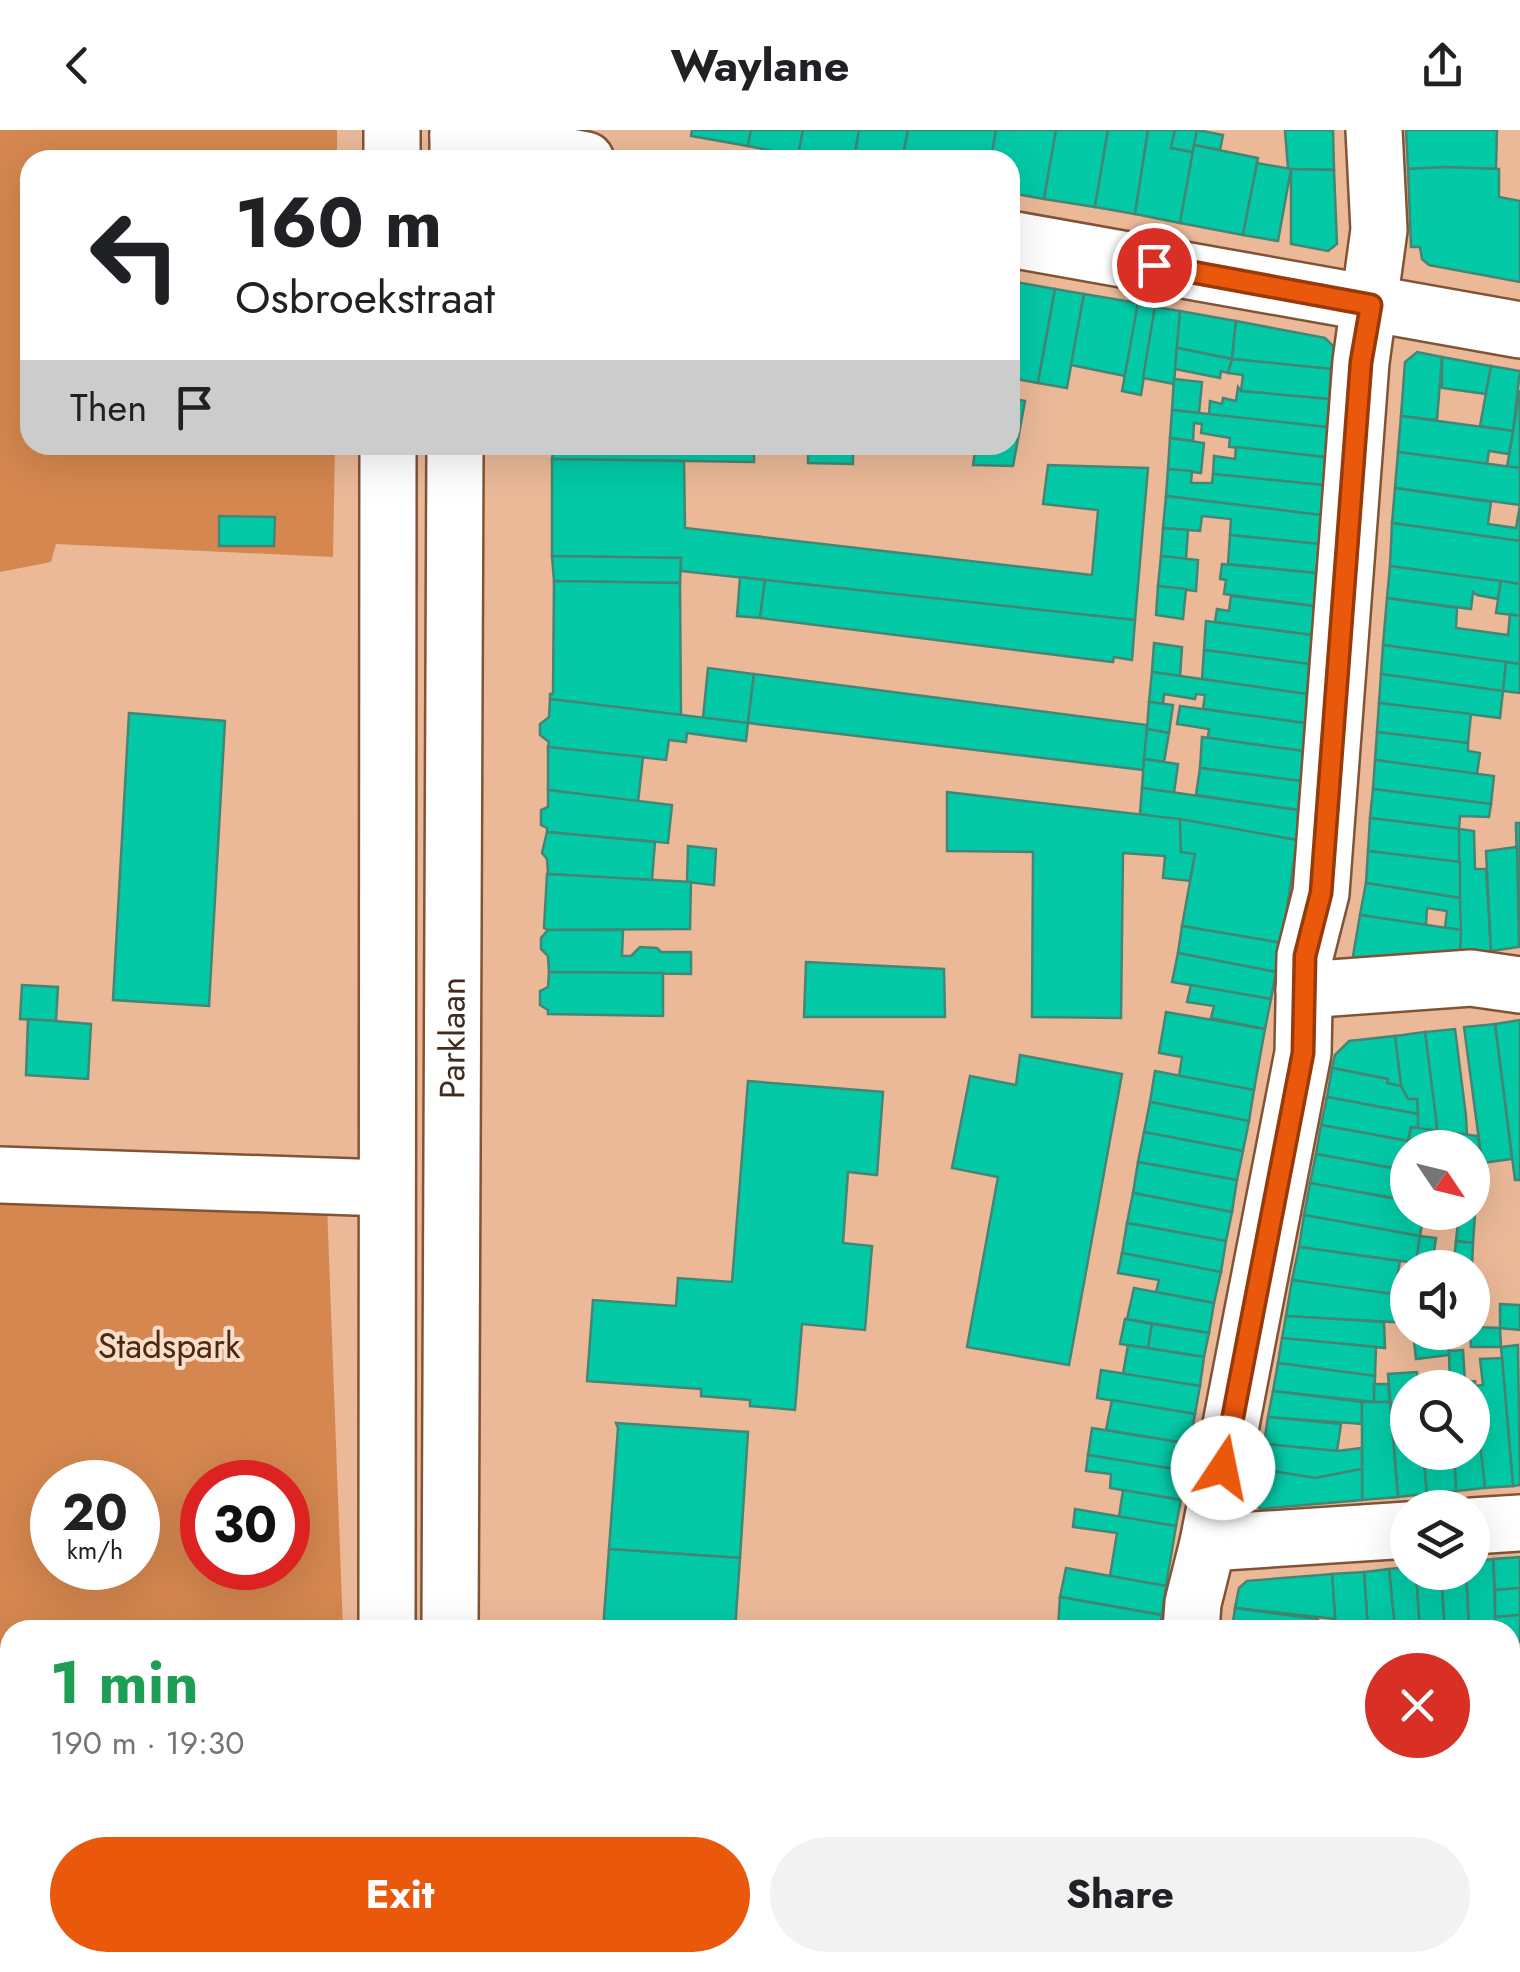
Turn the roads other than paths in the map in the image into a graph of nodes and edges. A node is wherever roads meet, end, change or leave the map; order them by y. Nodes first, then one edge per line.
1 (1374, 130) edge
2 (458, 142) edge
3 (515, 150) edge
4 (1020, 240) edge
5 (1371, 305) junction
6 (1520, 330) edge
7 (388, 455) edge
8 (455, 455) edge
9 (1520, 985) edge
10 (1304, 990) junction
11 (0, 1175) edge
12 (385, 1188) junction
13 (1520, 1524) edge
14 (1490, 1525) edge
15 (1390, 1531) edge
16 (1208, 1543) junction
17 (387, 1620) edge
18 (450, 1620) edge
19 (1192, 1620) edge

1 - 5 street
2 - 3 street
4 - 5 street
5 - 6 street
5 - 10 street
7 - 12 street, Parklaan
8 - 18 street, Parklaan
9 - 10 street
10 - 16 street
11 - 12 street
12 - 17 street, Parklaan
13 - 14 street
15 - 16 street
16 - 19 street

